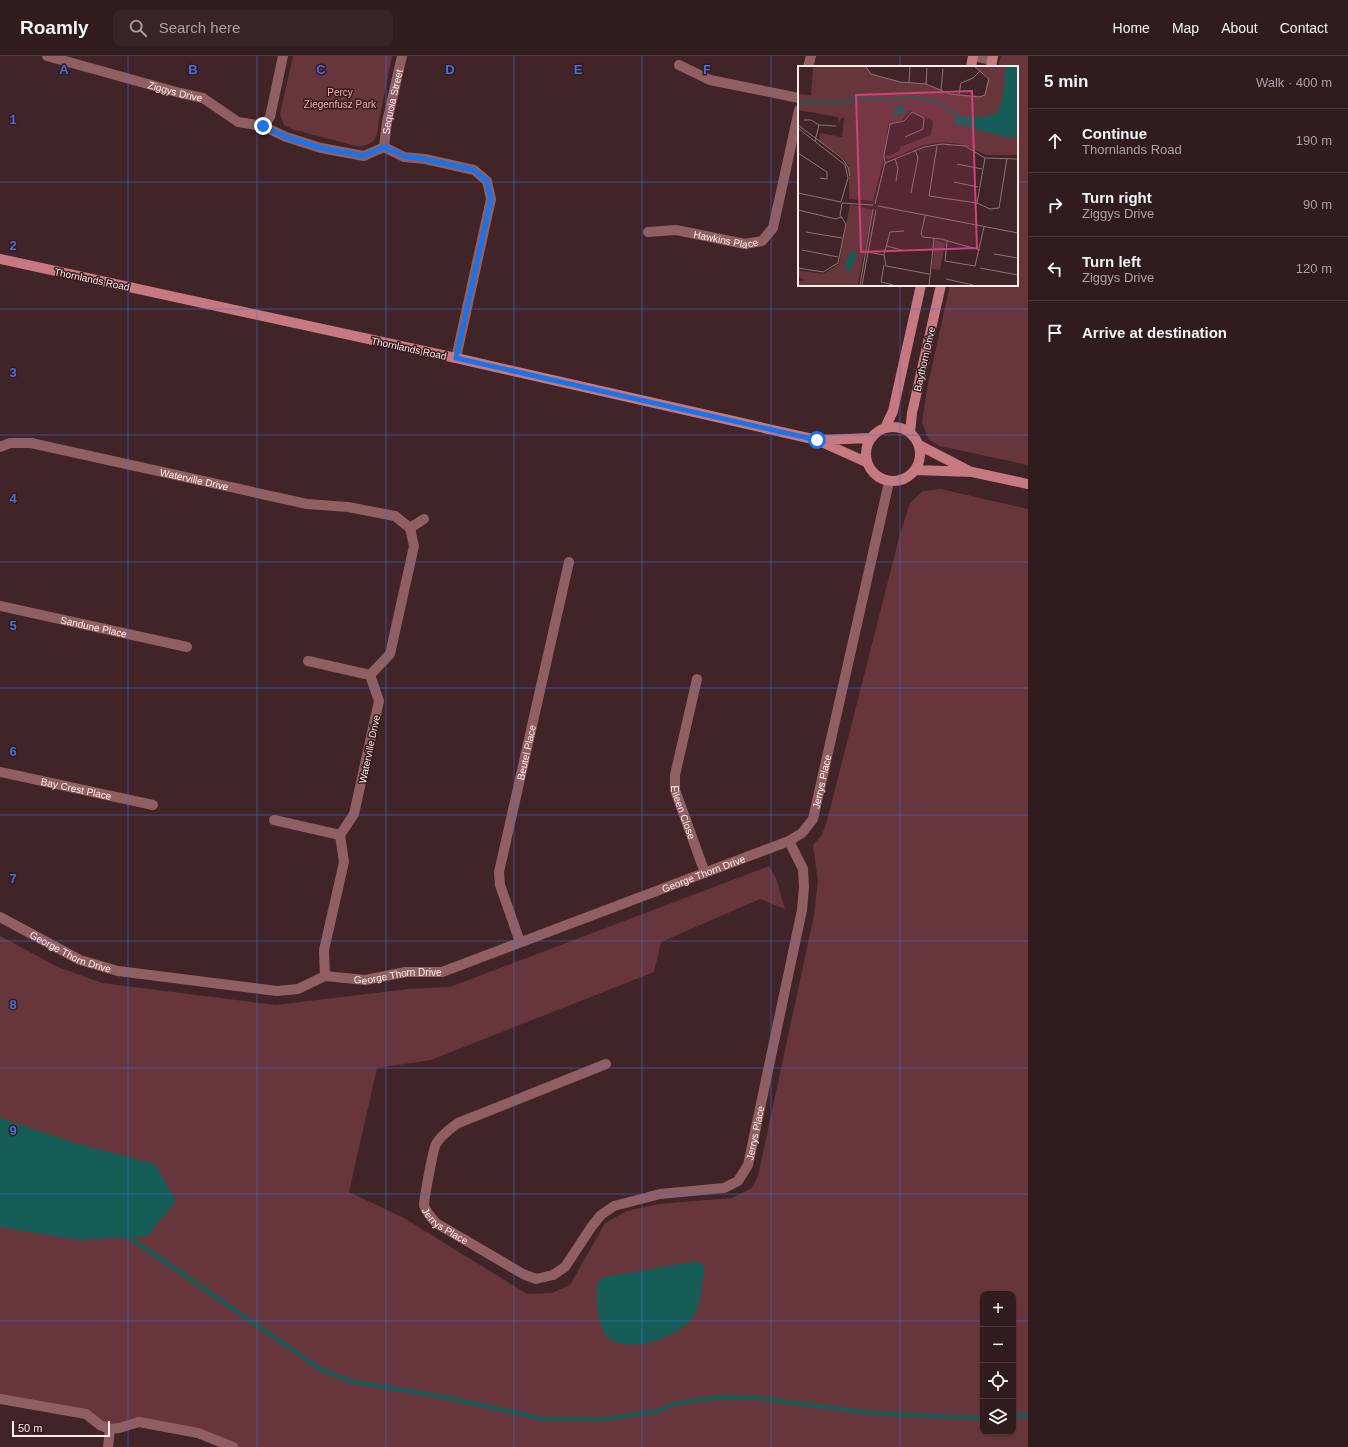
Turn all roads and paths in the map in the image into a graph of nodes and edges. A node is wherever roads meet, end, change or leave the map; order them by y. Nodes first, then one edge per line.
1 (47, 56) edge
2 (283, 56) edge
3 (402, 56) edge
4 (811, 56) edge
5 (973, 56) edge
6 (992, 61) edge
7 (679, 65) dead end
8 (808, 66) edge
9 (971, 66) edge
10 (798, 98) edge
11 (798, 115) edge
12 (263, 126) junction
13 (384, 147) junction
14 (648, 232) dead end
15 (0, 258) edge
16 (921, 286) edge
17 (941, 286) edge
18 (456, 358) junction
19 (885, 428) junction
20 (910, 433) junction
21 (871, 438) junction
22 (817, 440) junction
23 (919, 445) junction
24 (0, 447) edge
25 (866, 462) junction
26 (915, 470) junction
27 (972, 472) junction
28 (889, 482) junction
29 (1028, 484) edge
30 (424, 519) dead end
31 (410, 528) junction
32 (569, 562) dead end
33 (0, 606) edge
34 (187, 647) dead end
35 (308, 662) dead end
36 (370, 675) junction
37 (697, 679) dead end
38 (0, 772) edge
39 (153, 805) dead end
40 (274, 820) dead end
41 (340, 835) junction
42 (789, 841) junction
43 (705, 873) junction
44 (0, 917) edge
45 (520, 942) junction
46 (325, 976) junction
47 (606, 1064) dead end
48 (0, 1399) edge
49 (110, 1428) junction
50 (108, 1447) edge
51 (233, 1447) edge

1 - 12 street, Ziggys Drive
2 - 12 street
3 - 13 street, Sequoia Street
4 - 8 street
5 - 6 street
5 - 9 street
7 - 10 street
11 - 14 street, Hawkins Place
12 - 13 street, Ziggys Drive
13 - 18 street
15 - 18 street, Thornlands Road
16 - 19 street, Baythorn Drive
17 - 20 street, Baythorn Drive
18 - 22 street, Thornlands Road
19 - 20 street
19 - 21 street
20 - 23 street
21 - 22 street, Thornlands Road
21 - 25 street
22 - 25 street, Thornlands Road
23 - 26 street
23 - 27 street
24 - 31 street, Waterville Drive
25 - 28 street, Thornlands Road
26 - 27 street
26 - 28 street
27 - 29 street
28 - 42 street, Jerrys Place
30 - 31 street
31 - 36 street
32 - 45 street, Beutel Place
33 - 34 street, Sandune Place
35 - 36 street
36 - 41 street, Waterville Drive
37 - 43 street, Eileen Close
38 - 39 street, Bay Crest Place
40 - 41 street
41 - 46 street
42 - 43 street, George Thorn Drive
42 - 47 street, Jerrys Place
43 - 45 street, George Thorn Drive
44 - 46 street, George Thorn Drive
45 - 46 street, George Thorn Drive
48 - 49 street
49 - 50 street
49 - 51 street

